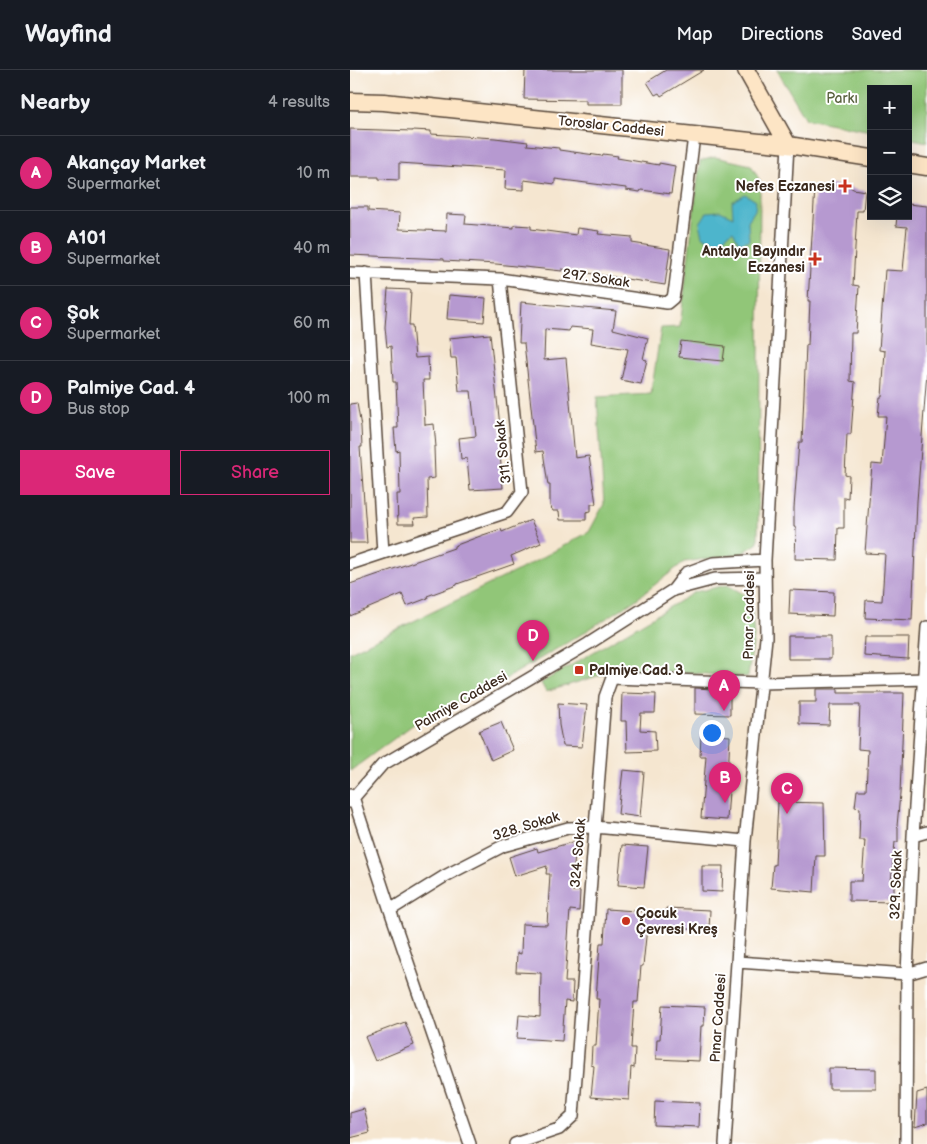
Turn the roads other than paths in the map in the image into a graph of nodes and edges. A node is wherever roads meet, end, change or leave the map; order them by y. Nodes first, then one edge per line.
1 (746, 70) edge
2 (350, 101) edge
3 (694, 136) junction
4 (788, 145) junction
5 (867, 157) edge
6 (912, 165) edge
7 (927, 168) edge
8 (350, 273) edge
9 (366, 273) junction
10 (500, 278) junction
11 (383, 552) junction
12 (765, 560) junction
13 (350, 564) edge
14 (765, 578) junction
15 (673, 590) junction
16 (927, 627) edge
17 (925, 679) edge
18 (761, 683) junction
19 (351, 798) edge
20 (595, 827) junction
21 (927, 832) edge
22 (913, 836) junction
23 (745, 841) junction
24 (390, 910) junction
25 (737, 962) junction
26 (927, 968) edge
27 (907, 974) junction
28 (470, 1144) edge
29 (515, 1144) edge
30 (725, 1144) edge
31 (906, 1144) edge

1 - 4 main road
2 - 3 main road, Toroslar Caddesi
3 - 4 main road, Toroslar Caddesi
3 - 10 street, 297. Sokak
4 - 5 main road, Toroslar Caddesi
4 - 12 street, Pınar Caddesi
6 - 7 main road
8 - 9 street, 297. Sokak
9 - 10 street, 297. Sokak
9 - 11 street
10 - 11 street, 311. Sokak
11 - 13 street, 311. Sokak
12 - 14 street, Pınar Caddesi
12 - 15 street, Palmiye Caddesi
14 - 15 street, Palmiye Caddesi
14 - 18 street, Pınar Caddesi
15 - 19 street, Palmiye Caddesi
16 - 17 street, 329. Sokak
17 - 18 street
17 - 22 street, 329. Sokak
18 - 20 street, 324. Sokak
18 - 23 street, Pınar Caddesi
19 - 24 street
20 - 23 street, 328. Sokak
20 - 24 street, 328. Sokak
20 - 29 street, 324. Sokak
21 - 22 street
22 - 27 street, 329. Sokak
23 - 25 street, Pınar Caddesi
24 - 28 street
25 - 27 street
25 - 30 street, Pınar Caddesi
26 - 27 street
27 - 31 street, 329. Sokak

